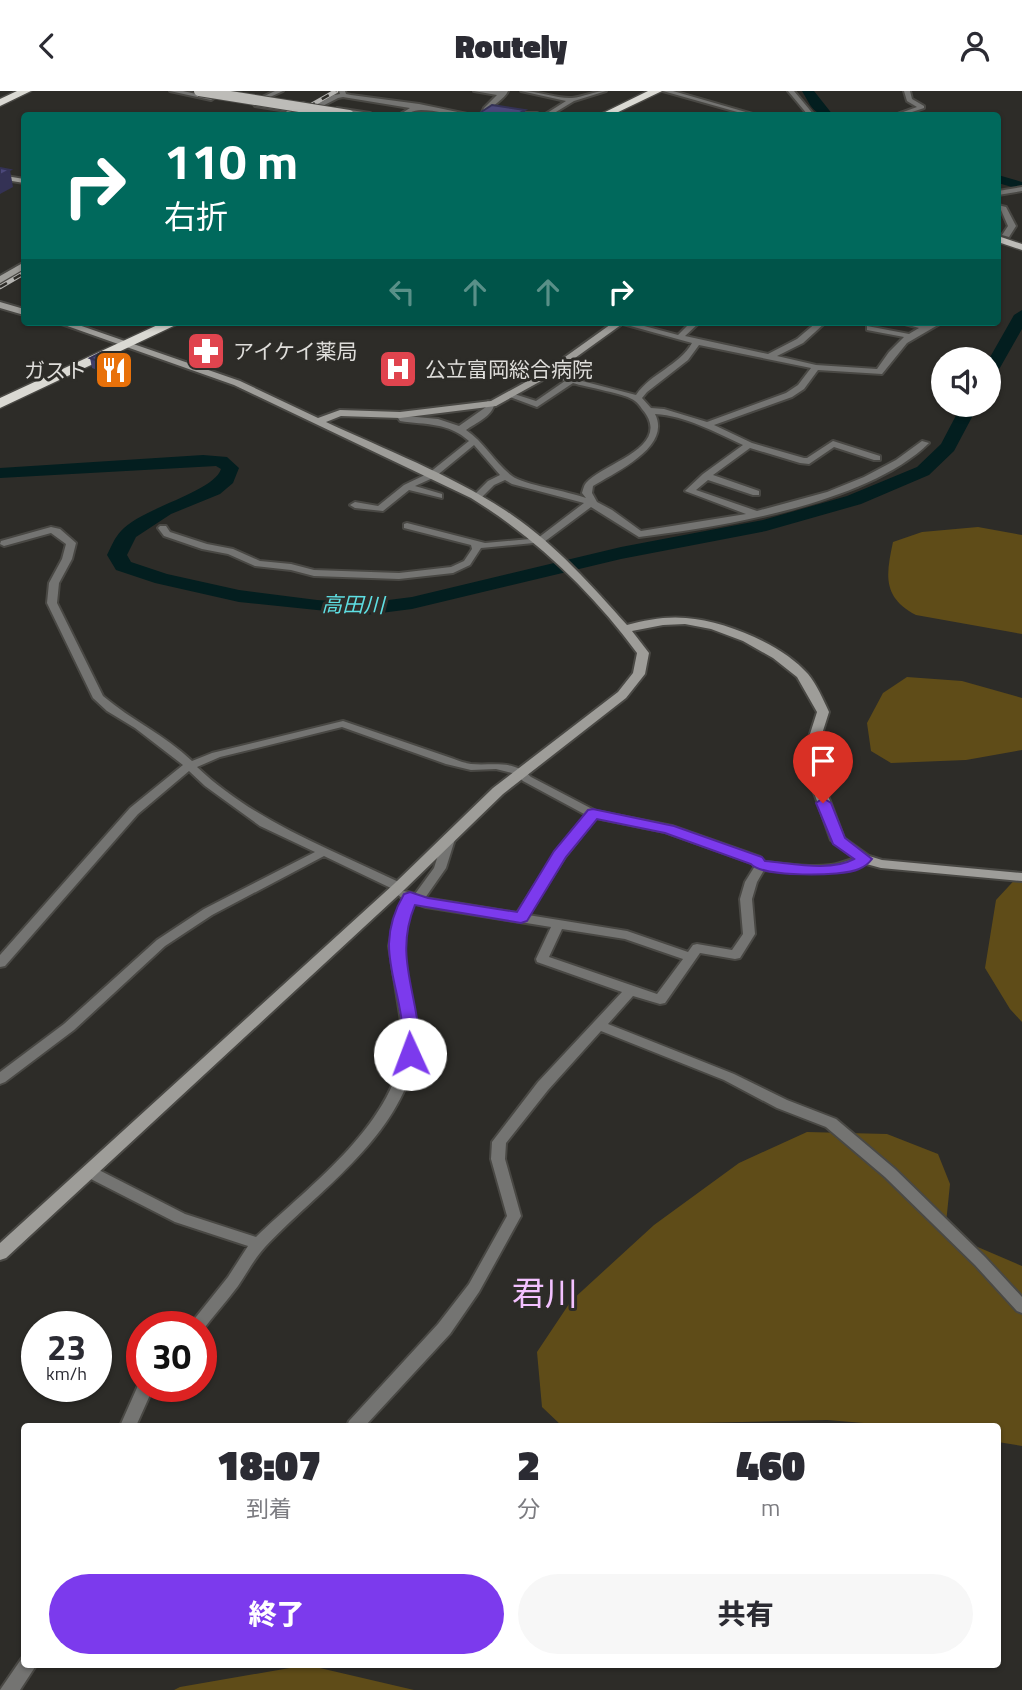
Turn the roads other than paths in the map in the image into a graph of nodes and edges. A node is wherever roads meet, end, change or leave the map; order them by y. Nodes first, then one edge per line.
1 (26, 91) edge
2 (173, 91) edge
3 (199, 91) edge
4 (223, 91) edge
5 (280, 91) edge
6 (477, 91) edge
7 (524, 91) edge
8 (603, 91) edge
9 (657, 91) edge
10 (668, 91) edge
11 (791, 91) edge
12 (903, 91) edge
13 (343, 93) edge
14 (505, 93) edge
15 (264, 98) junction
16 (572, 100) junction
17 (0, 103) edge
18 (250, 104) junction
19 (419, 106) junction
20 (719, 106) junction
21 (316, 107) junction
22 (304, 111) edge
23 (446, 111) joint
24 (283, 112) edge
25 (330, 112) edge
26 (350, 112) edge
27 (408, 112) edge
28 (452, 112) edge
29 (486, 112) edge
30 (552, 112) edge
31 (611, 112) edge
32 (623, 112) edge
33 (713, 112) dead end
34 (742, 112) edge
35 (808, 112) edge
36 (907, 112) edge
37 (0, 177) edge
38 (21, 180) edge
39 (1022, 189) edge
40 (1001, 193) edge
41 (1001, 208) edge
42 (1002, 237) edge
43 (1022, 247) edge
44 (21, 268) edge
45 (0, 280) edge
46 (0, 305) edge
47 (21, 310) edge
48 (73, 326) edge
49 (153, 326) edge
50 (166, 326) edge
51 (614, 326) edge
52 (636, 326) edge
53 (692, 326) edge
54 (817, 326) edge
55 (920, 326) edge
56 (925, 327) joint
57 (870, 328) dead end
58 (909, 336) junction
59 (680, 337) junction
60 (696, 342) junction
61 (123, 343) junction
62 (771, 356) junction
63 (816, 367) junction
64 (547, 374) junction
65 (571, 381) junction
66 (0, 396) edge
67 (511, 396) junction
68 (638, 398) junction
69 (0, 404) edge
70 (488, 404) junction
71 (650, 411) junction
72 (400, 415) junction
73 (321, 420) junction
74 (707, 425) junction
75 (461, 429) junction
76 (475, 440) junction
77 (925, 443) dead end
78 (749, 445) junction
79 (877, 458) dead end
80 (432, 475) junction
81 (505, 476) junction
82 (706, 476) junction
83 (407, 487) junction
84 (756, 493) dead end
85 (439, 496) dead end
86 (477, 497) junction
87 (593, 501) junction
88 (355, 505) dead end
89 (753, 513) junction
90 (407, 526) dead end
91 (163, 528) dead end
92 (541, 540) junction
93 (4, 543) dead end
94 (475, 544) junction
95 (626, 629) junction
96 (189, 766) junction
97 (520, 772) junction
98 (593, 814) junction
99 (450, 836) junction
100 (325, 851) junction
101 (864, 859) junction
102 (761, 866) junction
103 (1022, 877) edge
104 (405, 894) junction
105 (521, 918) junction
106 (558, 925) junction
107 (690, 957) junction
108 (0, 963) edge
109 (631, 990) junction
110 (598, 1025) junction
111 (0, 1079) edge
112 (90, 1172) junction
113 (258, 1244) junction
114 (0, 1253) edge
115 (1022, 1307) edge
116 (208, 1311) edge
117 (139, 1402) edge
118 (129, 1423) edge
119 (358, 1423) edge
120 (25, 1668) edge
121 (9, 1690) edge

1 - 17 highway
2 - 18 street
3 - 25 main road, bridge
4 - 15 street
5 - 15 street
6 - 14 street
7 - 16 street
8 - 16 street
9 - 31 highway
10 - 20 street
10 - 32 highway
11 - 35 street
12 - 36 street
13 - 19 street
13 - 21 street
14 - 29 street
15 - 18 street
15 - 22 street
16 - 30 street
18 - 24 street
19 - 23 street
19 - 27 street
20 - 33 street
20 - 34 street
21 - 22 street
21 - 26 street
23 - 28 street
37 - 38 street
39 - 40 street
41 - 42 street
42 - 43 main road
44 - 45 street
46 - 47 street
48 - 61 street
49 - 61 highway
50 - 61 highway
51 - 64 street
52 - 59 street
53 - 59 street
54 - 62 street
55 - 56 street
56 - 58 street
57 - 58 street
58 - 63 street
59 - 60 street
60 - 62 street
60 - 68 street
61 - 66 highway
61 - 69 highway
61 - 73 street
62 - 63 street
63 - 74 street
64 - 65 street
64 - 67 street
65 - 67 street
65 - 68 street
67 - 70 street
68 - 71 street
70 - 72 street
70 - 75 street
71 - 74 street
71 - 87 street
72 - 73 street
72 - 75 street
73 - 80 street
74 - 78 street
75 - 76 street
76 - 80 street
76 - 81 street
77 - 89 street
78 - 79 street
78 - 82 street
80 - 83 street
80 - 86 street
81 - 86 street
81 - 87 street
82 - 84 street
82 - 89 street
83 - 85 street
83 - 88 street
86 - 92 street
87 - 89 street
87 - 92 street
90 - 94 street
91 - 94 street
92 - 94 street
92 - 95 street
93 - 96 street
95 - 97 street
95 - 101 street
96 - 97 street
96 - 100 street
96 - 108 street
97 - 98 street
97 - 99 street
98 - 102 street
98 - 105 street
99 - 104 street
99 - 104 street
100 - 104 street
100 - 111 street
101 - 102 street
101 - 103 street
102 - 107 street
104 - 105 street
104 - 112 street
104 - 113 street
105 - 106 street
106 - 107 street
106 - 109 street
107 - 109 street
109 - 110 street
110 - 115 street
110 - 119 street
112 - 113 street
112 - 114 street
113 - 116 street
117 - 118 street
120 - 121 street

